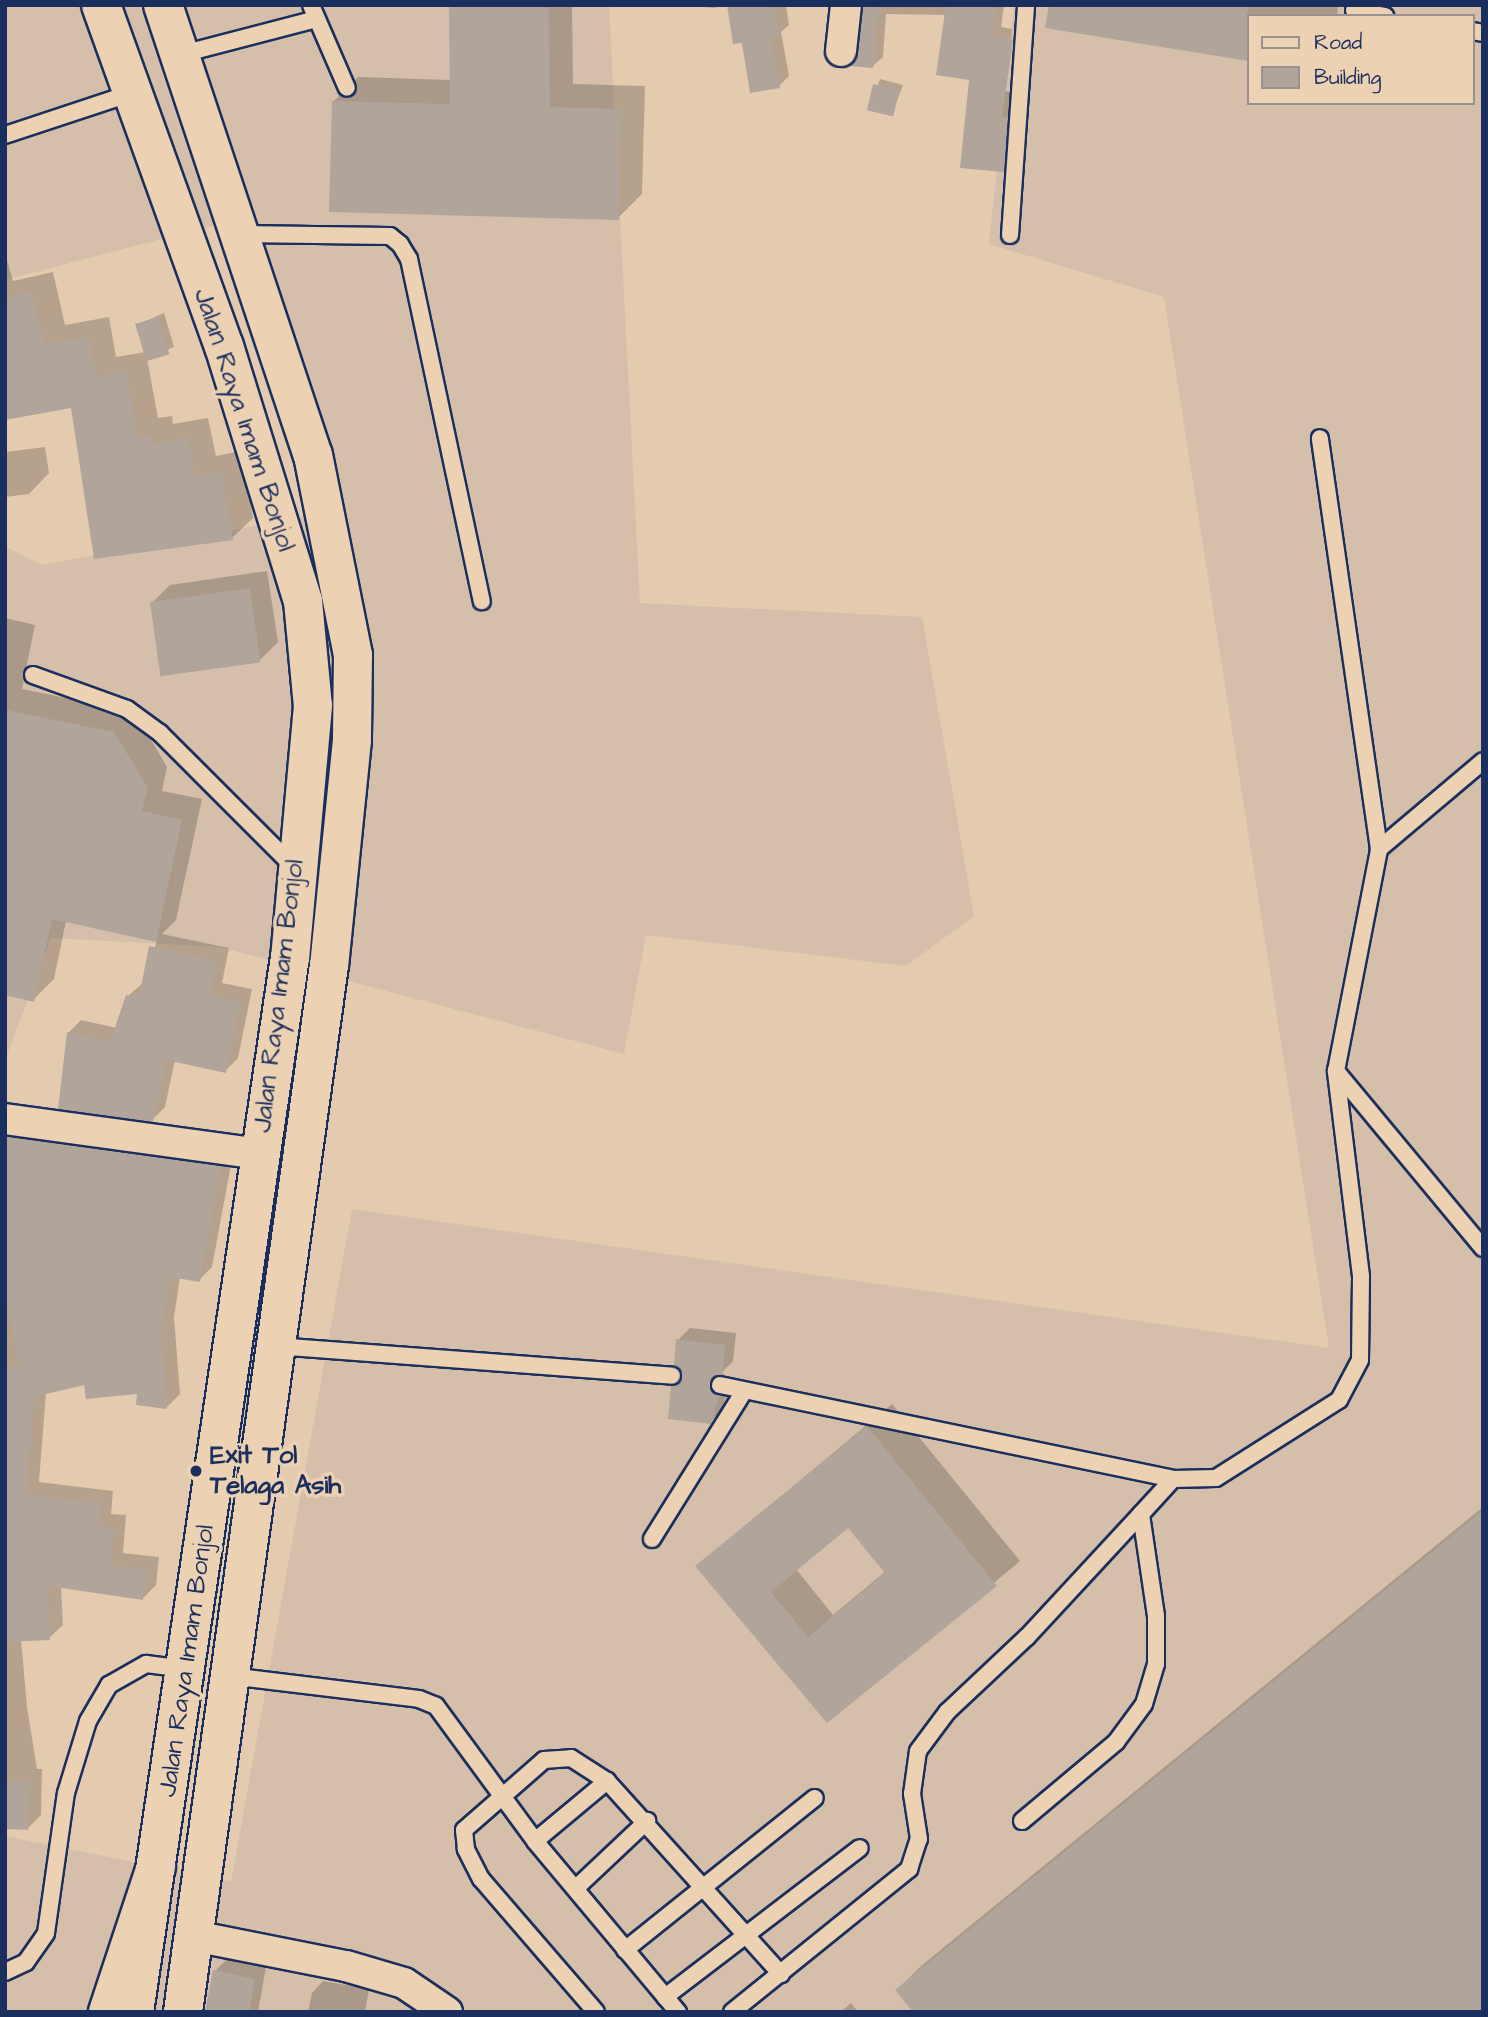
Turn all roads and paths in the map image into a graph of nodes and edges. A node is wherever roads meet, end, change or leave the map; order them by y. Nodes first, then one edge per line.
1 (101, 5) edge
2 (163, 5) edge
3 (846, 5) edge
4 (1026, 5) edge
5 (1354, 10) dead end
6 (313, 12) edge
7 (1375, 14) edge
8 (841, 51) dead end
9 (182, 54) junction
10 (347, 88) dead end
11 (132, 93) junction
12 (5, 135) edge
13 (240, 234) junction
14 (1010, 235) dead end
15 (1320, 438) dead end
16 (482, 601) dead end
17 (33, 675) dead end
18 (1483, 761) edge
19 (1379, 849) junction
20 (295, 867) junction
21 (1336, 1071) junction
22 (5, 1119) edge
23 (259, 1154) junction
24 (1483, 1248) edge
25 (277, 1346) junction
26 (673, 1376) dead end
27 (720, 1385) dead end
28 (744, 1391) junction
29 (1173, 1479) junction
30 (1141, 1514) junction
31 (652, 1539) dead end
32 (186, 1669) junction
33 (226, 1676) junction
34 (607, 1781) junction
35 (498, 1794) junction
36 (815, 1798) dead end
37 (647, 1821) junction
38 (1022, 1821) dead end
39 (535, 1841) junction
40 (860, 1848) dead end
41 (156, 1867) junction
42 (705, 1884) junction
43 (576, 1888) junction
44 (749, 1932) junction
45 (194, 1936) junction
46 (625, 1950) junction
47 (5, 1972) edge
48 (781, 1974) junction
49 (665, 1997) junction
50 (108, 2012) edge
51 (134, 2012) edge
52 (183, 2012) edge
53 (447, 2012) edge
54 (596, 2012) edge
55 (678, 2012) edge
56 (732, 2012) edge

1 - 11 highway, Jalan Raya Imam Bonjol
2 - 9 highway, Jalan Raya Imam Bonjol
3 - 8 street
4 - 14 lane
5 - 7 lane
6 - 9 lane
6 - 10 lane
9 - 13 highway, Jalan Raya Imam Bonjol
11 - 12 lane
11 - 20 highway, Jalan Raya Imam Bonjol
13 - 16 lane
13 - 25 highway, Jalan Raya Imam Bonjol
15 - 19 lane
17 - 20 lane
18 - 19 lane
19 - 21 lane
20 - 23 highway, Jalan Raya Imam Bonjol
21 - 24 lane
21 - 29 lane
22 - 23 street
23 - 32 highway, Jalan Raya Imam Bonjol
25 - 26 lane
25 - 33 highway, Jalan Raya Imam Bonjol
27 - 28 lane
28 - 29 lane
28 - 31 lane
29 - 30 lane
30 - 38 lane
30 - 48 lane
32 - 41 highway, Jalan Raya Imam Bonjol
32 - 47 lane
33 - 35 lane
33 - 45 highway, Jalan Raya Imam Bonjol
34 - 35 lane
34 - 37 lane
34 - 39 lane
35 - 39 lane
35 - 54 lane
36 - 42 lane
37 - 42 lane
37 - 43 lane
39 - 43 lane
40 - 44 lane
41 - 50 highway
41 - 51 highway, Jalan Raya Imam Bonjol
42 - 44 lane
42 - 46 lane
43 - 46 lane
44 - 48 lane
44 - 49 lane
45 - 52 highway, Jalan Raya Imam Bonjol
45 - 53 street
46 - 49 lane
48 - 56 lane
49 - 55 lane

